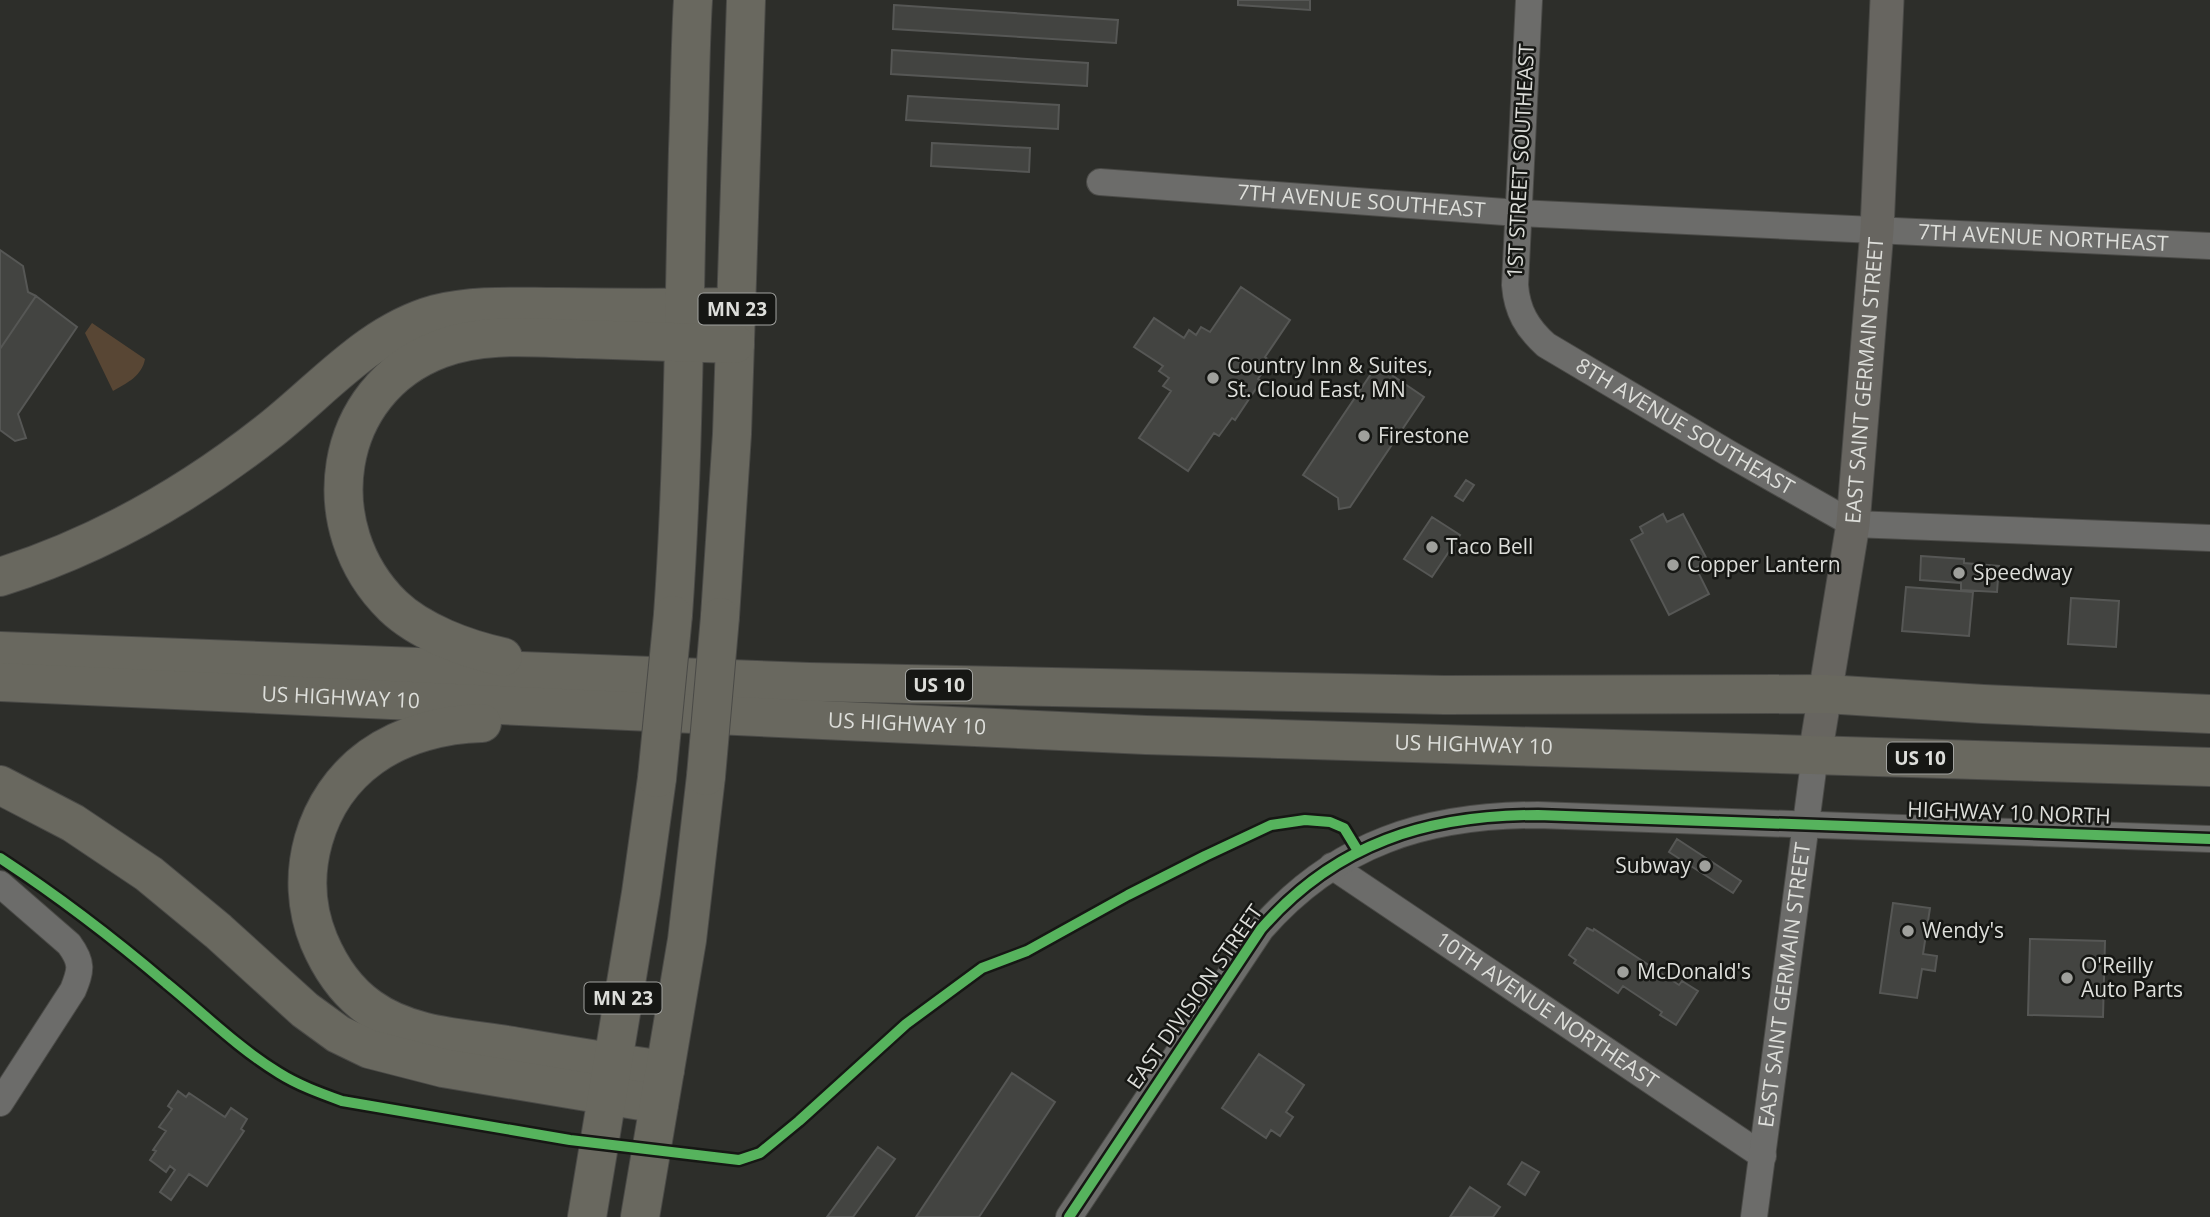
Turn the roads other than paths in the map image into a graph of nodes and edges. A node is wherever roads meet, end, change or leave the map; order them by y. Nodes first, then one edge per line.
1 (693, 0) edge
2 (746, 0) edge
3 (1530, 0) edge
4 (1887, 0) edge
5 (1100, 183) dead end
6 (1518, 213) junction
7 (1877, 230) junction
8 (2210, 246) edge
9 (1523, 321) joint
10 (685, 325) junction
11 (736, 325) junction
12 (1853, 524) junction
13 (2210, 538) edge
14 (0, 577) edge
15 (0, 651) edge
16 (636, 676) junction
17 (0, 682) edge
18 (1826, 694) junction
19 (678, 714) junction
20 (2210, 714) edge
21 (1815, 755) junction
22 (2210, 767) edge
23 (0, 785) edge
24 (1806, 826) junction
25 (2210, 839) edge
26 (1332, 866) junction
27 (0, 884) edge
28 (610, 1080) junction
29 (662, 1087) junction
30 (0, 1103) edge
31 (1763, 1156) junction
32 (587, 1217) edge
33 (640, 1217) edge
34 (1069, 1217) edge
35 (1754, 1217) edge

1 - 10 highway, MN 23
2 - 11 highway, MN 23
3 - 6 street, 1ST STREET SOUTHEAST
4 - 7 main road, EAST SAINT GERMAIN STREET
5 - 6 street, 7TH AVENUE SOUTHEAST
6 - 7 street, 7TH AVENUE SOUTHEAST
6 - 9 street, 1ST STREET SOUTHEAST
7 - 8 street, 7TH AVENUE NORTHEAST
7 - 12 main road, EAST SAINT GERMAIN STREET
9 - 12 street, 8TH AVENUE SOUTHEAST
10 - 11 highway
10 - 14 highway
10 - 16 highway
10 - 28 highway, MN 23, bridge
11 - 29 highway, MN 23, bridge
12 - 13 street
12 - 18 main road, EAST SAINT GERMAIN STREET
15 - 16 highway, US HIGHWAY 10 / US 10
16 - 18 highway, US HIGHWAY 10 / US 10
17 - 19 highway, US HIGHWAY 10 / US 10
18 - 20 highway, US 10
18 - 21 main road, EAST SAINT GERMAIN STREET
19 - 21 highway, US HIGHWAY 10 / US 10
19 - 28 highway
21 - 22 highway, US 10
21 - 24 street, EAST SAINT GERMAIN STREET
23 - 28 highway
24 - 25 street, HIGHWAY 10 NORTH
24 - 26 street, EAST DIVISION STREET
24 - 31 street, EAST SAINT GERMAIN STREET
26 - 31 street, 10TH AVENUE NORTHEAST
26 - 34 street, EAST DIVISION STREET
27 - 30 street
28 - 29 highway
28 - 32 highway, MN 23
29 - 33 highway, MN 23
31 - 35 street, EAST SAINT GERMAIN STREET

